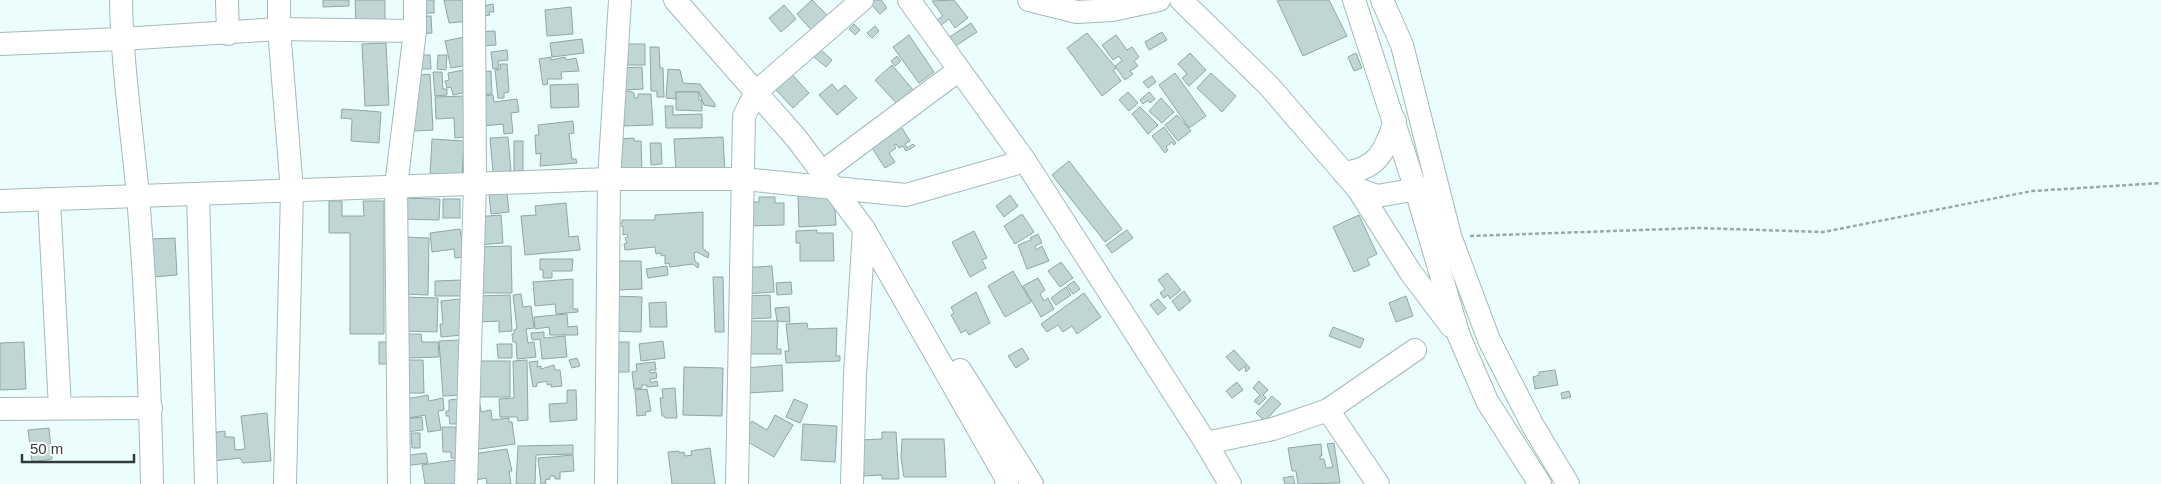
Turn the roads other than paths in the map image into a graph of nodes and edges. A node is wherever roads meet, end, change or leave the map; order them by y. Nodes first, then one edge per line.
1 (121, 0) edge
2 (227, 0) edge
3 (279, 0) edge
4 (415, 0) edge
5 (474, 0) edge
6 (620, 0) edge
7 (675, 0) edge
8 (862, 0) edge
9 (909, 0) edge
10 (1029, 0) edge
11 (1159, 0) edge
12 (1181, 0) edge
13 (1354, 0) edge
14 (1382, 0) edge
15 (279, 29) junction
16 (415, 31) junction
17 (228, 34) junction
18 (121, 39) junction
19 (0, 44) edge
20 (959, 70) junction
21 (756, 92) junction
22 (1395, 121) junction
23 (1025, 161) junction
24 (609, 179) junction
25 (743, 179) junction
26 (828, 180) junction
27 (1351, 181) junction
28 (1425, 181) junction
29 (475, 183) junction
30 (396, 186) junction
31 (292, 191) junction
32 (198, 194) junction
33 (138, 197) junction
34 (49, 199) junction
35 (0, 201) edge
36 (864, 229) junction
37 (1459, 336) junction
38 (1415, 350) dead end
39 (60, 408) junction
40 (150, 408) junction
41 (0, 409) edge
42 (1328, 410) junction
43 (1206, 443) junction
44 (152, 484) edge
45 (206, 484) edge
46 (285, 484) edge
47 (399, 484) edge
48 (466, 484) edge
49 (606, 484) edge
50 (737, 484) edge
51 (852, 484) edge
52 (1007, 484) edge
53 (1032, 484) edge
54 (1230, 484) edge
55 (1378, 484) edge
56 (1540, 484) edge
57 (1568, 484) edge

1 - 18 street
2 - 17 street
3 - 15 street
4 - 16 street
5 - 29 street
6 - 24 street
7 - 21 street
8 - 21 street
9 - 20 street
10 - 11 street
12 - 27 street
13 - 22 street
14 - 28 street
15 - 16 street
15 - 17 street
15 - 31 street
16 - 30 street
17 - 18 street
18 - 19 street
18 - 33 street
20 - 23 street
20 - 26 street
21 - 25 street
21 - 26 street
22 - 27 street
22 - 28 street
23 - 26 street
23 - 43 street
24 - 25 street
24 - 29 street
24 - 49 street
25 - 26 street
25 - 50 street
26 - 36 street
27 - 28 street
27 - 37 street
28 - 37 street
28 - 57 street
29 - 30 street
29 - 48 street
30 - 31 street
30 - 47 street
31 - 32 street
31 - 46 street
32 - 33 street
32 - 45 street
33 - 34 street
33 - 40 street
34 - 35 street
34 - 39 street
36 - 51 street
36 - 52 street
36 - 53 street
37 - 56 street
38 - 42 street
39 - 40 street
39 - 41 street
40 - 44 street
42 - 43 street
42 - 55 street
43 - 54 street

